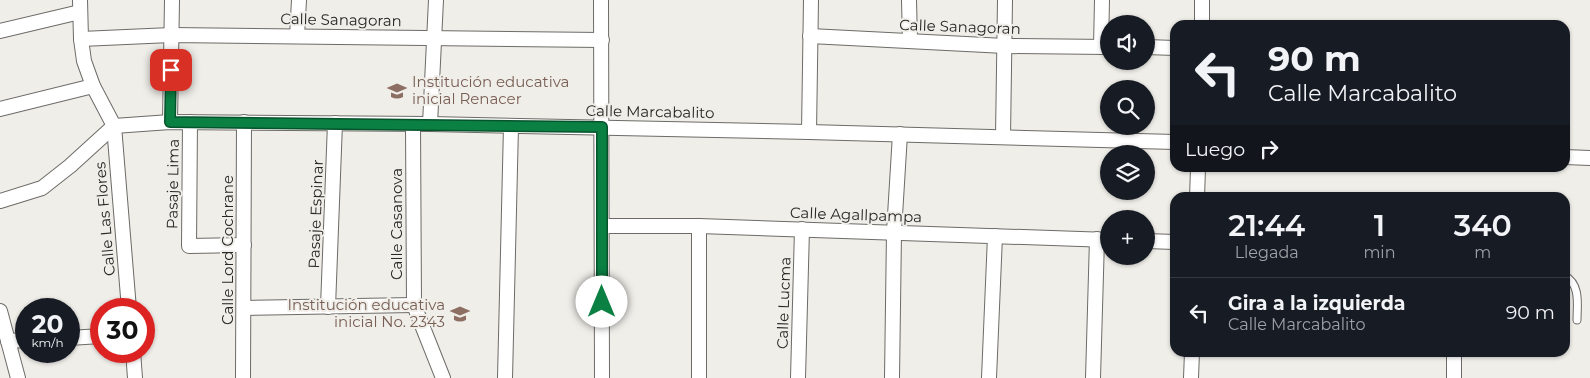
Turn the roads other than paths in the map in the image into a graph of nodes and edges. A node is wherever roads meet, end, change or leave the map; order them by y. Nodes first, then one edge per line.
1 (172, 0) edge
2 (299, 0) edge
3 (436, 0) edge
4 (602, 0) edge
5 (811, 0) edge
6 (909, 0) edge
7 (1005, 0) edge
8 (1102, 0) edge
9 (1202, 0) edge
10 (80, 6) edge
11 (1103, 15) edge
12 (1202, 20) edge
13 (0, 31) edge
14 (171, 35) junction
15 (297, 36) junction
16 (810, 36) junction
17 (434, 38) junction
18 (81, 39) junction
19 (602, 40) junction
20 (910, 41) junction
21 (1005, 46) junction
22 (1100, 47) edge
23 (1155, 47) edge
24 (1170, 48) edge
25 (94, 86) junction
26 (0, 109) edge
27 (170, 122) junction
28 (190, 122) junction
29 (244, 122) junction
30 (335, 123) junction
31 (413, 124) junction
32 (430, 124) junction
33 (114, 126) junction
34 (511, 126) junction
35 (602, 127) junction
36 (808, 132) junction
37 (900, 134) junction
38 (1003, 137) junction
39 (1170, 142) edge
40 (1570, 158) edge
41 (1590, 158) edge
42 (1198, 172) edge
43 (1197, 192) edge
44 (0, 202) edge
45 (602, 226) junction
46 (698, 226) junction
47 (802, 229) junction
48 (894, 232) junction
49 (995, 236) junction
50 (1100, 240) edge
51 (1155, 241) edge
52 (1170, 242) edge
53 (244, 245) junction
54 (1101, 265) edge
55 (1570, 279) edge
56 (128, 298) edge
57 (414, 305) junction
58 (328, 307) junction
59 (244, 308) junction
60 (0, 311) edge
61 (1577, 320) dead end
62 (8, 341) junction
63 (15, 341) edge
64 (1192, 357) edge
65 (1454, 357) edge
66 (134, 363) edge
67 (18, 378) edge
68 (135, 378) edge
69 (243, 378) edge
70 (442, 378) edge
71 (504, 378) edge
72 (602, 378) edge
73 (699, 378) edge
74 (798, 378) edge
75 (892, 378) edge
76 (989, 378) edge
77 (1093, 378) edge
78 (1191, 378) edge
79 (1454, 378) edge

1 - 14 street
2 - 15 street
3 - 17 street
4 - 19 street
5 - 16 street
6 - 20 street
7 - 21 street
8 - 11 street
9 - 12 street
10 - 13 street
10 - 18 street
14 - 15 street, Calle Sanagoran
14 - 18 street, Calle Sanagoran
14 - 27 street
15 - 17 street, Calle Sanagoran
16 - 20 street, Calle Sanagoran
16 - 36 street
17 - 19 street, Calle Sanagoran
17 - 32 street
18 - 25 street
19 - 35 street
20 - 21 street, Calle Sanagoran
21 - 22 street, Calle Sanagoran
21 - 38 street
23 - 24 street
25 - 26 street
25 - 33 street
27 - 28 street, Calle Marcabalito
27 - 33 street, Calle Marcabalito
28 - 29 street, Calle Marcabalito
28 - 53 street, Pasaje Lima
29 - 30 street, Calle Marcabalito
29 - 53 street, Calle Lord Cochrane
30 - 31 street, Calle Marcabalito
30 - 58 street, Pasaje Espinar
31 - 32 street, Calle Marcabalito
31 - 57 street, Calle Casanova
32 - 34 street, Calle Marcabalito
33 - 44 street
33 - 56 street, Calle Las Flores
34 - 35 street, Calle Marcabalito
34 - 71 street
35 - 36 street, Calle Marcabalito
35 - 45 street
36 - 37 street, Calle Marcabalito
37 - 38 street, Calle Marcabalito
37 - 48 street
38 - 39 street, Calle Marcabalito
40 - 41 street
42 - 43 street
45 - 46 street, Calle Agallpampa
45 - 72 street
46 - 47 street, Calle Agallpampa
46 - 73 street
47 - 48 street, Calle Agallpampa
47 - 74 street, Calle Lucma
48 - 49 street, Calle Agallpampa
48 - 75 street
49 - 50 street, Calle Agallpampa
49 - 76 street
51 - 52 street
53 - 59 street, Calle Lord Cochrane
54 - 77 street
55 - 61 lane
57 - 58 street
57 - 70 street, Calle Casanova
58 - 59 street
59 - 69 street, Calle Lord Cochrane
60 - 62 street
62 - 63 street
62 - 67 street
64 - 78 street
65 - 79 street
66 - 68 street

